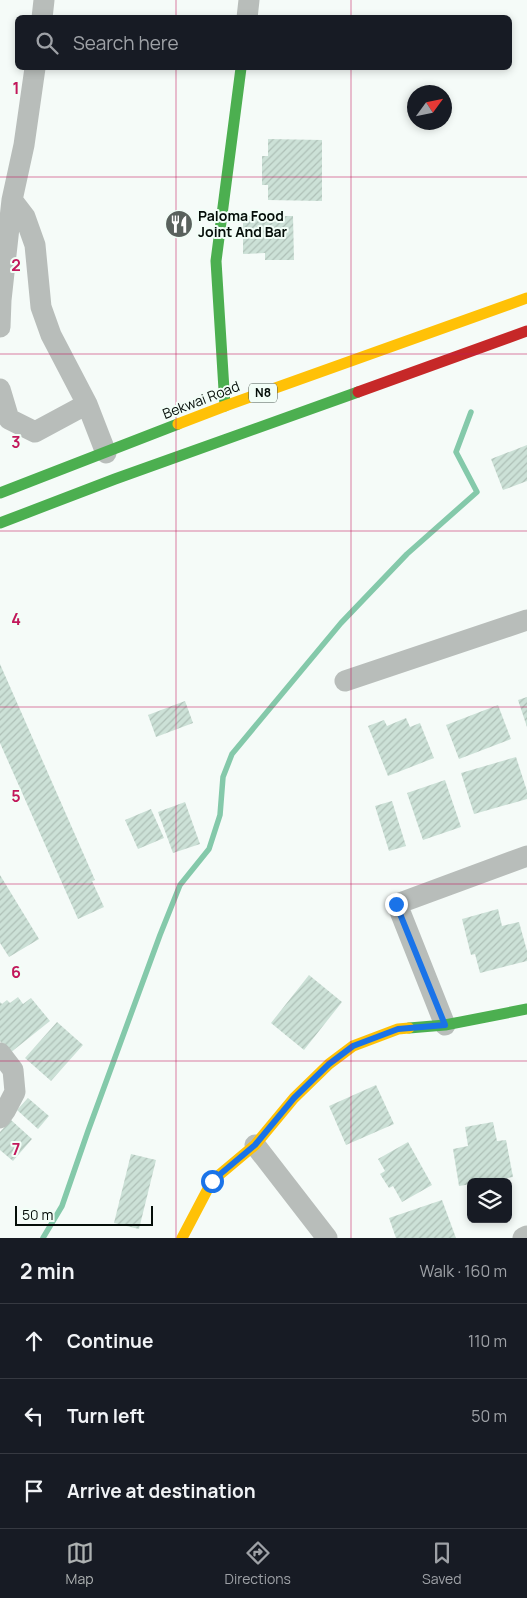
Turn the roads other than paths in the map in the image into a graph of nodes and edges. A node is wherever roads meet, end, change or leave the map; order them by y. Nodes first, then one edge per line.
1 (44, 0) edge
2 (249, 0) edge
3 (42, 15) edge
4 (247, 15) edge
5 (35, 70) edge
6 (241, 70) edge
7 (12, 200) junction
8 (527, 298) edge
9 (0, 326) edge
10 (527, 331) edge
11 (0, 389) edge
12 (87, 404) junction
13 (225, 406) junction
14 (106, 453) junction
15 (0, 493) edge
16 (0, 523) edge
17 (527, 620) edge
18 (345, 681) dead end
19 (527, 856) edge
20 (527, 1009) edge
21 (445, 1025) junction
22 (0, 1054) edge
23 (0, 1118) edge
24 (255, 1145) junction
25 (527, 1236) edge
26 (182, 1238) edge
27 (327, 1238) edge
28 (523, 1238) edge

1 - 3 street
2 - 4 street
5 - 7 street
6 - 13 main road
7 - 9 street
7 - 12 street
8 - 13 main road, Bekwai Road / N8
10 - 16 main road, N8
11 - 12 street
12 - 14 street
13 - 14 main road, Bekwai Road / N8
14 - 15 main road, Bekwai Road / N8
17 - 18 street
19 - 21 street
20 - 21 main road
21 - 24 main road
22 - 23 street
24 - 26 main road
24 - 27 street
25 - 28 street

